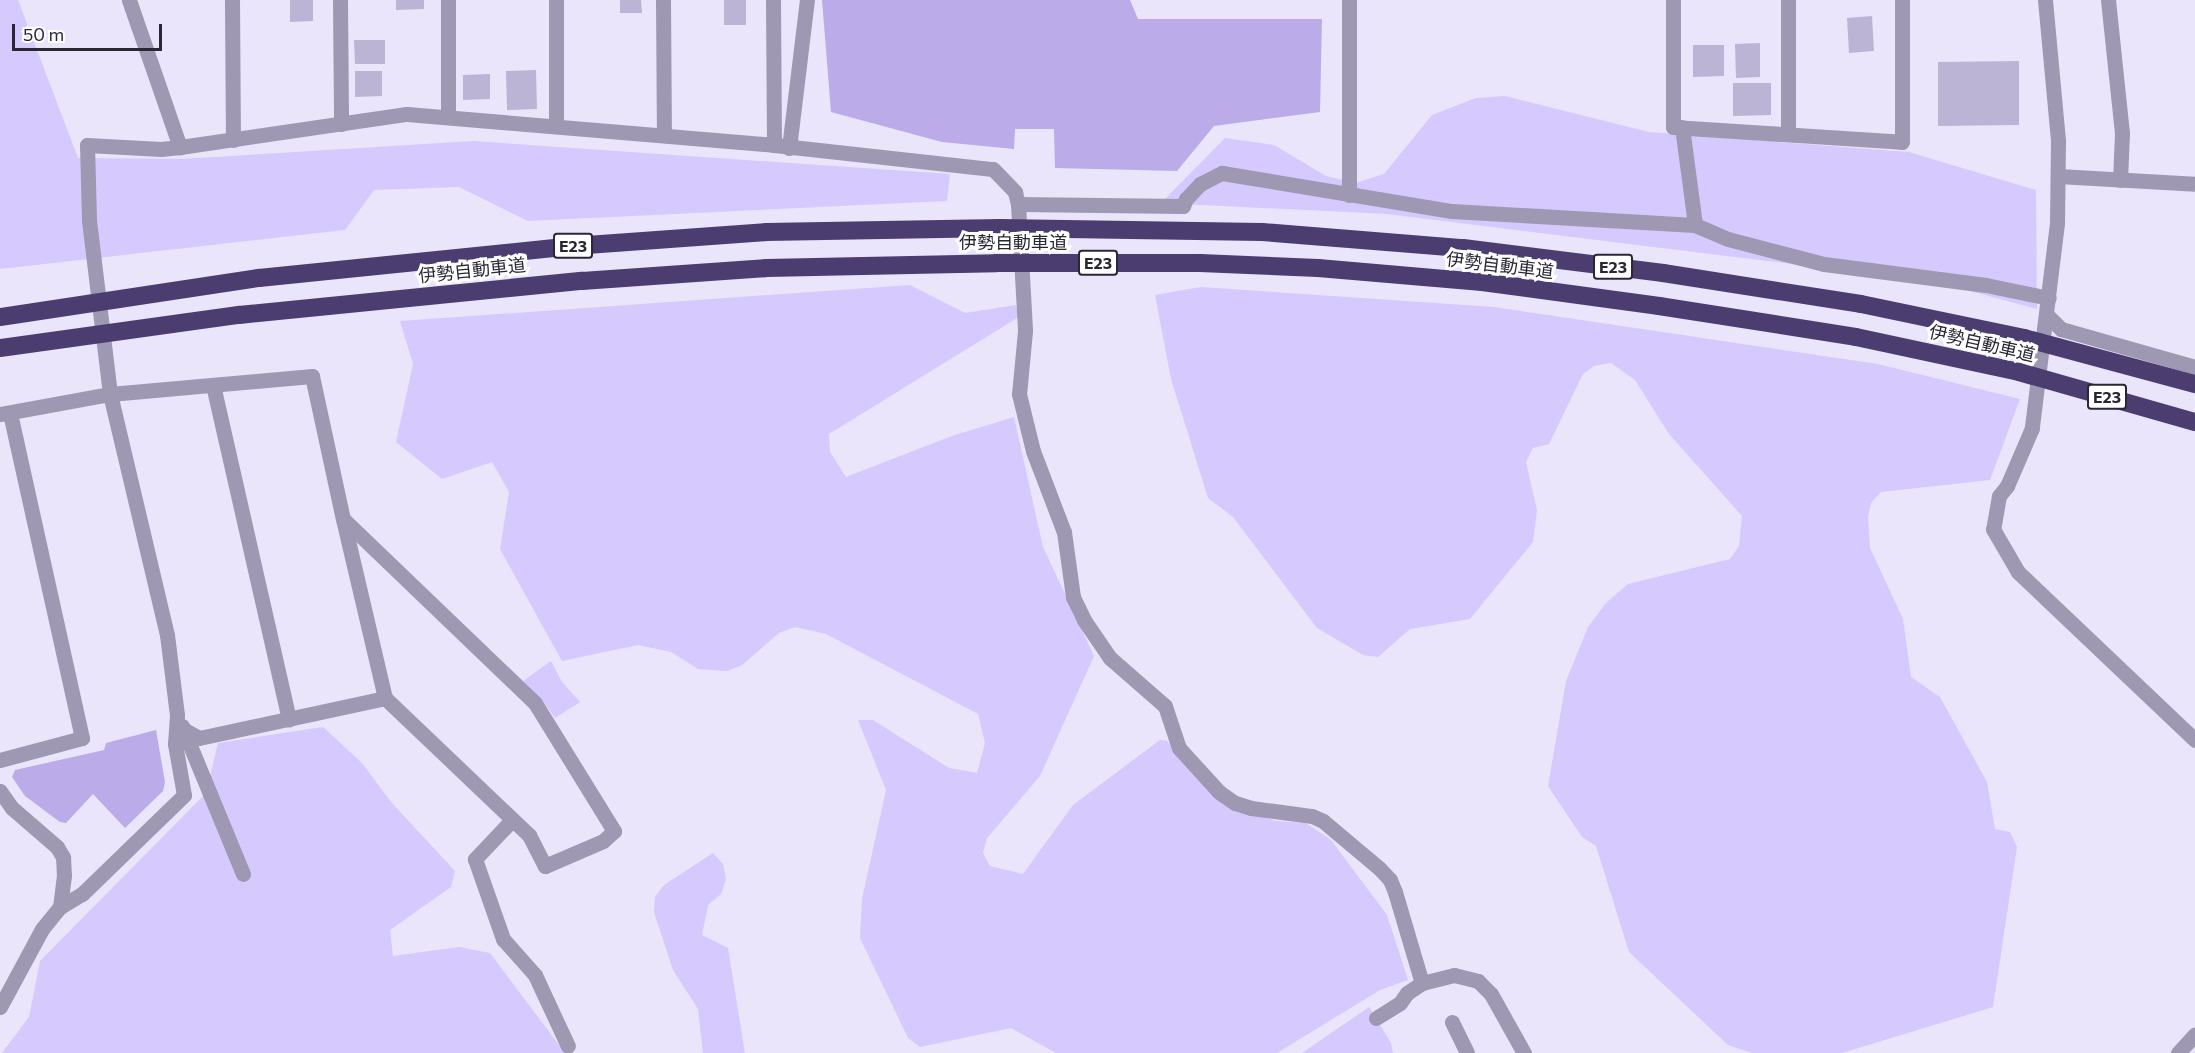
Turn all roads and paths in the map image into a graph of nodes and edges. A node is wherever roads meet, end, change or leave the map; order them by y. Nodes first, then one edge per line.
1 (129, 0) edge
2 (232, 0) edge
3 (340, 0) edge
4 (448, 0) edge
5 (556, 0) edge
6 (663, 0) edge
7 (773, 0) edge
8 (807, 0) edge
9 (1349, 0) edge
10 (1673, 0) edge
11 (1788, 0) edge
12 (1902, 0) edge
13 (2045, 0) edge
14 (2108, 0) edge
15 (448, 117) junction
16 (341, 124) junction
17 (556, 126) junction
18 (1682, 127) junction
19 (1788, 134) junction
20 (664, 135) junction
21 (234, 140) junction
22 (781, 146) junction
23 (180, 147) junction
24 (2058, 176) junction
25 (2121, 180) junction
26 (2195, 184) edge
27 (1349, 195) junction
28 (1018, 204) junction
29 (1695, 225) junction
30 (2049, 298) junction
31 (2047, 315) junction
32 (0, 317) edge
33 (0, 348) edge
34 (2195, 367) edge
35 (2195, 384) edge
36 (213, 385) junction
37 (110, 394) junction
38 (5, 413) edge
39 (2195, 422) edge
40 (343, 519) junction
41 (386, 698) junction
42 (290, 719) junction
43 (180, 722) junction
44 (2195, 740) edge
45 (0, 760) edge
46 (0, 791) edge
47 (512, 820) junction
48 (243, 874) dead end
49 (60, 907) junction
50 (1422, 983) junction
51 (0, 1007) edge
52 (1376, 1018) dead end
53 (1452, 1022) dead end
54 (2195, 1034) edge
55 (568, 1046) dead end
56 (1467, 1053) edge
57 (1524, 1053) edge
58 (2178, 1053) edge

1 - 23 street
2 - 21 street
3 - 16 street
4 - 15 street
5 - 17 street
6 - 20 street
7 - 22 street
8 - 22 street
9 - 27 street
10 - 18 street
11 - 19 street
12 - 19 street
13 - 24 street
14 - 25 street
15 - 16 street
15 - 17 street
16 - 21 street
17 - 20 street
18 - 19 street
18 - 29 street
20 - 22 street
21 - 23 street
22 - 28 street
23 - 37 street
24 - 25 street
24 - 30 street
25 - 26 street
27 - 28 street
27 - 29 street
28 - 50 street
29 - 30 street
30 - 31 street
31 - 34 street
31 - 44 street
32 - 35 highway, 伊勢自動車道 / E23
33 - 39 highway, 伊勢自動車道 / E23
36 - 37 street
36 - 40 street
36 - 42 street
37 - 38 street
37 - 43 street
38 - 45 street
40 - 41 street
40 - 47 street
41 - 42 street
41 - 47 street
42 - 43 street
43 - 48 street
43 - 49 street
46 - 49 street
47 - 55 street
49 - 51 street
50 - 52 street
50 - 57 street
53 - 56 street
54 - 58 street

